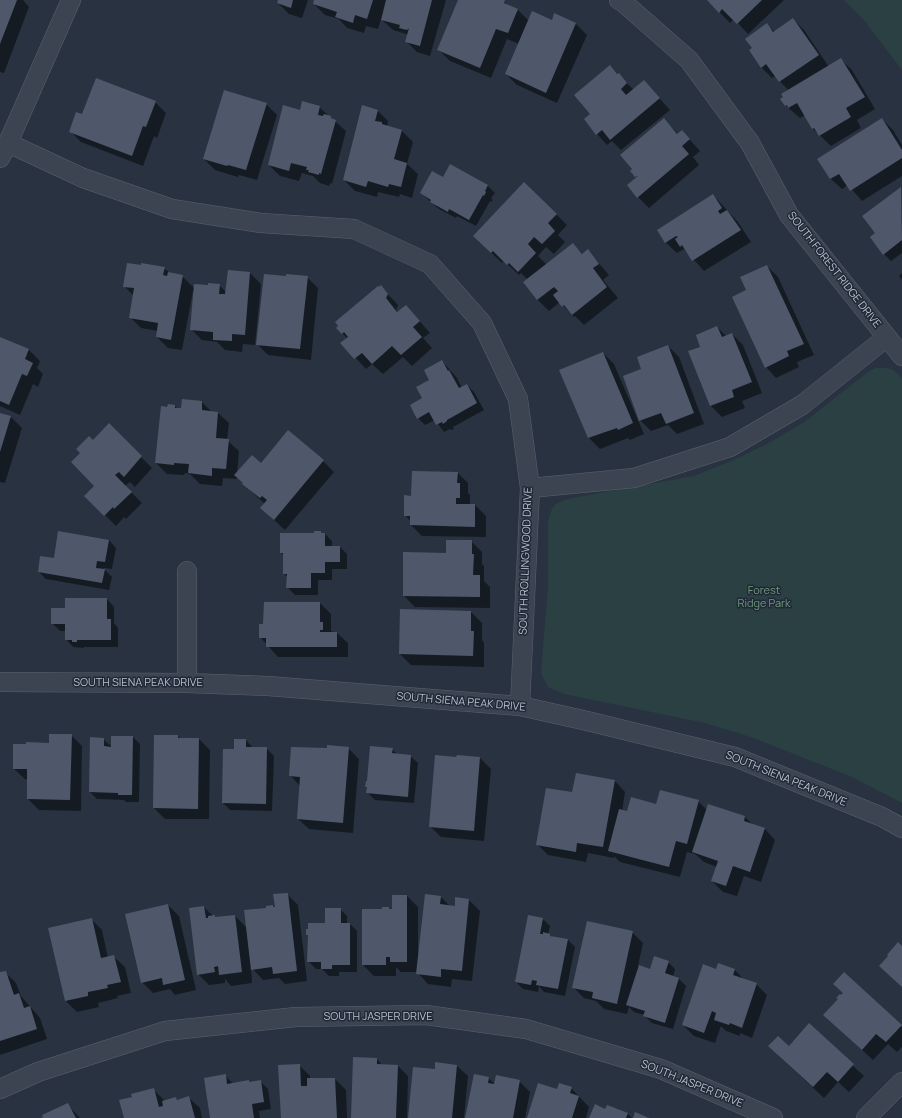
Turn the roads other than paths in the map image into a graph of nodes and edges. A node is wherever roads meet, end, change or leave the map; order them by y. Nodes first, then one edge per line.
1 (71, 0) edge
2 (619, 0) edge
3 (4, 151) edge
4 (887, 337) junction
5 (902, 356) edge
6 (530, 488) junction
7 (187, 571) dead end
8 (0, 682) edge
9 (186, 683) junction
10 (520, 706) junction
11 (902, 828) edge
12 (902, 1082) edge
13 (0, 1089) edge
14 (773, 1118) edge
15 (866, 1118) edge

1 - 3 street
2 - 4 street, SOUTH FOREST RIDGE DRIVE
3 - 6 street, SOUTH ROLLINGWOOD DRIVE
4 - 5 street, SOUTH FOREST RIDGE DRIVE
4 - 6 street
6 - 10 street, SOUTH ROLLINGWOOD DRIVE
7 - 9 street
8 - 9 street, SOUTH SIENA PEAK DRIVE
9 - 10 street, SOUTH SIENA PEAK DRIVE
10 - 11 street, SOUTH SIENA PEAK DRIVE
12 - 15 street
13 - 14 street, SOUTH JASPER DRIVE

